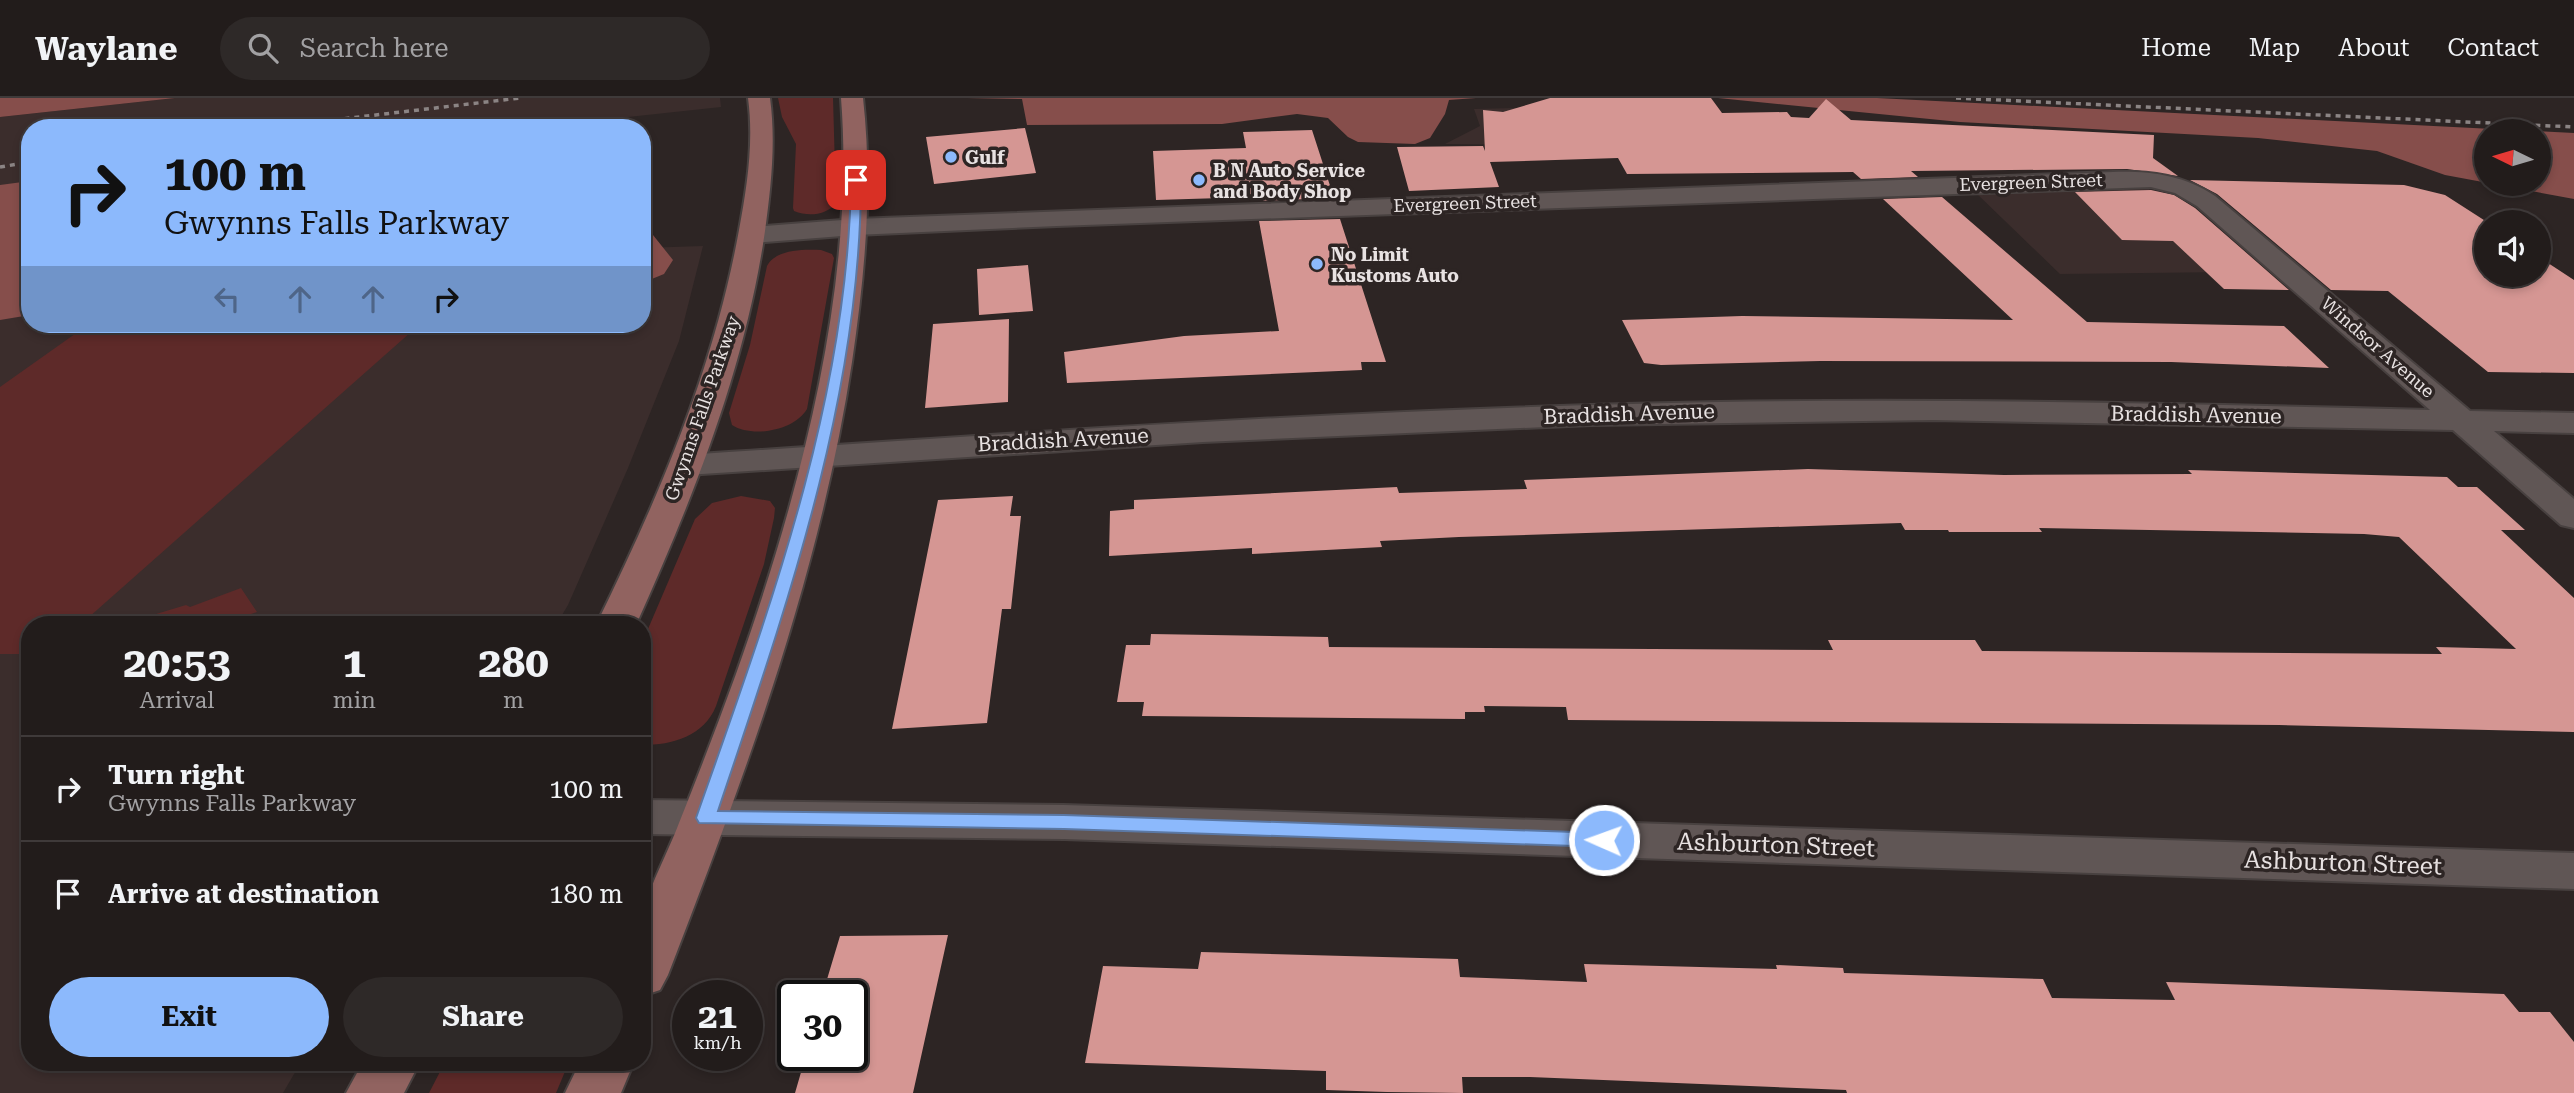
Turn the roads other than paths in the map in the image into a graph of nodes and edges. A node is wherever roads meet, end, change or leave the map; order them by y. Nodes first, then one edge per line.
1 (759, 98) edge
2 (852, 98) edge
3 (2178, 183) joint
4 (855, 227) junction
5 (752, 235) junction
6 (2463, 421) junction
7 (2574, 423) edge
8 (819, 456) junction
9 (686, 465) junction
10 (2574, 517) edge
11 (620, 616) edge
12 (651, 817) edge
13 (706, 818) junction
14 (2574, 871) edge
15 (651, 953) edge
16 (387, 1071) edge
17 (603, 1071) edge
18 (374, 1093) edge
19 (593, 1093) edge

1 - 5 main road, Gwynns Falls Parkway
2 - 4 main road
3 - 4 street, Evergreen Street
3 - 6 street, Windsor Avenue
4 - 5 street, Evergreen Street
4 - 8 main road
5 - 9 main road, Gwynns Falls Parkway
6 - 7 street, Braddish Avenue
6 - 8 street, Braddish Avenue
6 - 10 street, Windsor Avenue
8 - 9 street, Braddish Avenue
8 - 13 main road
9 - 11 main road, Gwynns Falls Parkway
12 - 13 street, Ashburton Street
13 - 14 street, Ashburton Street
13 - 15 main road
16 - 18 main road
17 - 19 main road

